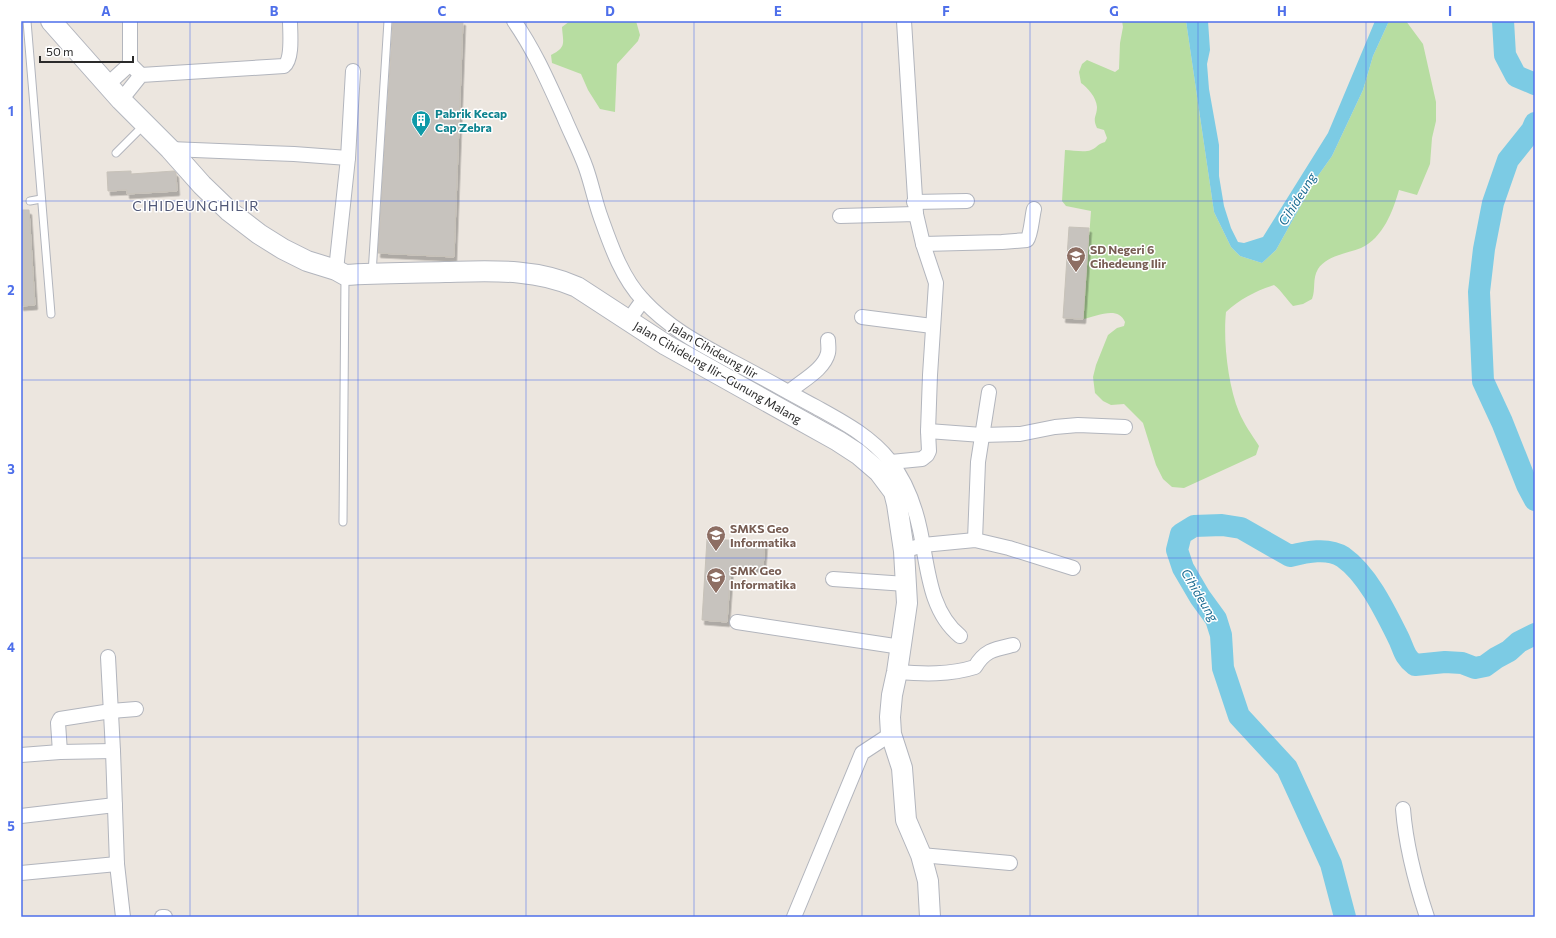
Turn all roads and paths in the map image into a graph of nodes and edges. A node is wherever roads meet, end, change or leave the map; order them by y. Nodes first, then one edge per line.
1 (27, 21) edge
2 (51, 21) edge
3 (130, 21) edge
4 (290, 21) edge
5 (388, 21) edge
6 (514, 21) edge
7 (904, 21) edge
8 (130, 64) junction
9 (353, 71) dead end
10 (141, 75) junction
11 (107, 85) junction
12 (121, 100) junction
13 (145, 124) junction
14 (170, 149) junction
15 (116, 153) dead end
16 (348, 158) junction
17 (41, 199) junction
18 (30, 201) dead end
19 (967, 201) dead end
20 (915, 208) junction
21 (1034, 209) dead end
22 (840, 216) dead end
23 (923, 244) junction
24 (340, 272) junction
25 (372, 274) junction
26 (643, 300) junction
27 (51, 314) dead end
28 (862, 317) dead end
29 (628, 321) junction
30 (932, 326) junction
31 (828, 340) dead end
32 (789, 392) junction
33 (989, 392) dead end
34 (1125, 427) dead end
35 (928, 431) junction
36 (982, 435) junction
37 (891, 462) junction
38 (343, 522) dead end
39 (975, 540) junction
40 (914, 548) junction
41 (1072, 568) dead end
42 (833, 579) dead end
43 (906, 584) junction
44 (737, 622) dead end
45 (960, 636) dead end
46 (1013, 645) dead end
47 (901, 647) junction
48 (108, 656) dead end
49 (897, 672) junction
50 (136, 709) dead end
51 (111, 711) junction
52 (886, 737) junction
53 (113, 751) junction
54 (60, 752) junction
55 (21, 755) edge
56 (115, 805) junction
57 (1403, 809) dead end
58 (21, 816) edge
59 (921, 855) junction
60 (1010, 863) dead end
61 (117, 864) junction
62 (21, 873) edge
63 (123, 917) edge
64 (794, 917) edge
65 (930, 917) edge
66 (1427, 917) edge

1 - 17 lane
2 - 11 main road, Jalan Cihideung Ilir–Gunung Malang
3 - 8 street
4 - 10 street
5 - 25 lane
6 - 26 street, Jalan Cihideung Ilir
7 - 20 street
8 - 10 street
8 - 11 street
9 - 16 street
10 - 12 street
11 - 12 main road, Jalan Cihideung Ilir–Gunung Malang
12 - 13 main road, Jalan Cihideung Ilir–Gunung Malang
13 - 14 main road, Jalan Cihideung Ilir–Gunung Malang
13 - 15 lane
14 - 16 street
14 - 24 main road, Jalan Cihideung Ilir–Gunung Malang
16 - 24 street
17 - 18 lane
17 - 27 lane
19 - 20 street
20 - 22 street
20 - 23 street
21 - 23 street
23 - 30 street
24 - 25 main road, Jalan Cihideung Ilir–Gunung Malang
24 - 38 lane
25 - 29 main road, Jalan Cihideung Ilir–Gunung Malang
26 - 29 street
26 - 32 street, Jalan Cihideung Ilir
28 - 30 street
29 - 40 main road, Jalan Cihideung Ilir–Gunung Malang
30 - 35 street
31 - 32 street
32 - 37 street, Jalan Cihideung Ilir
33 - 36 street
34 - 36 street
35 - 36 street
35 - 37 street
36 - 39 street
37 - 40 street, Jalan Cihideung Ilir
39 - 40 street
39 - 41 street
40 - 43 main road, Jalan Cihideung Ilir–Gunung Malang
40 - 45 street, Jalan Cihideung Ilir
42 - 43 street
43 - 47 main road, Jalan Cihideung Ilir–Gunung Malang
44 - 47 street
46 - 49 street
47 - 49 main road, Jalan Cihideung Ilir–Gunung Malang
48 - 51 street
49 - 52 main road, Jalan Cihideung Ilir–Gunung Malang
50 - 51 street
51 - 53 street
51 - 54 street
52 - 59 main road, Jalan Cihideung Ilir–Gunung Malang
52 - 64 street
53 - 54 street
53 - 56 street
54 - 55 street
56 - 58 street
56 - 61 street
57 - 66 street
59 - 60 street
59 - 65 main road, Jalan Cihideung Ilir–Gunung Malang
61 - 62 street
61 - 63 street

